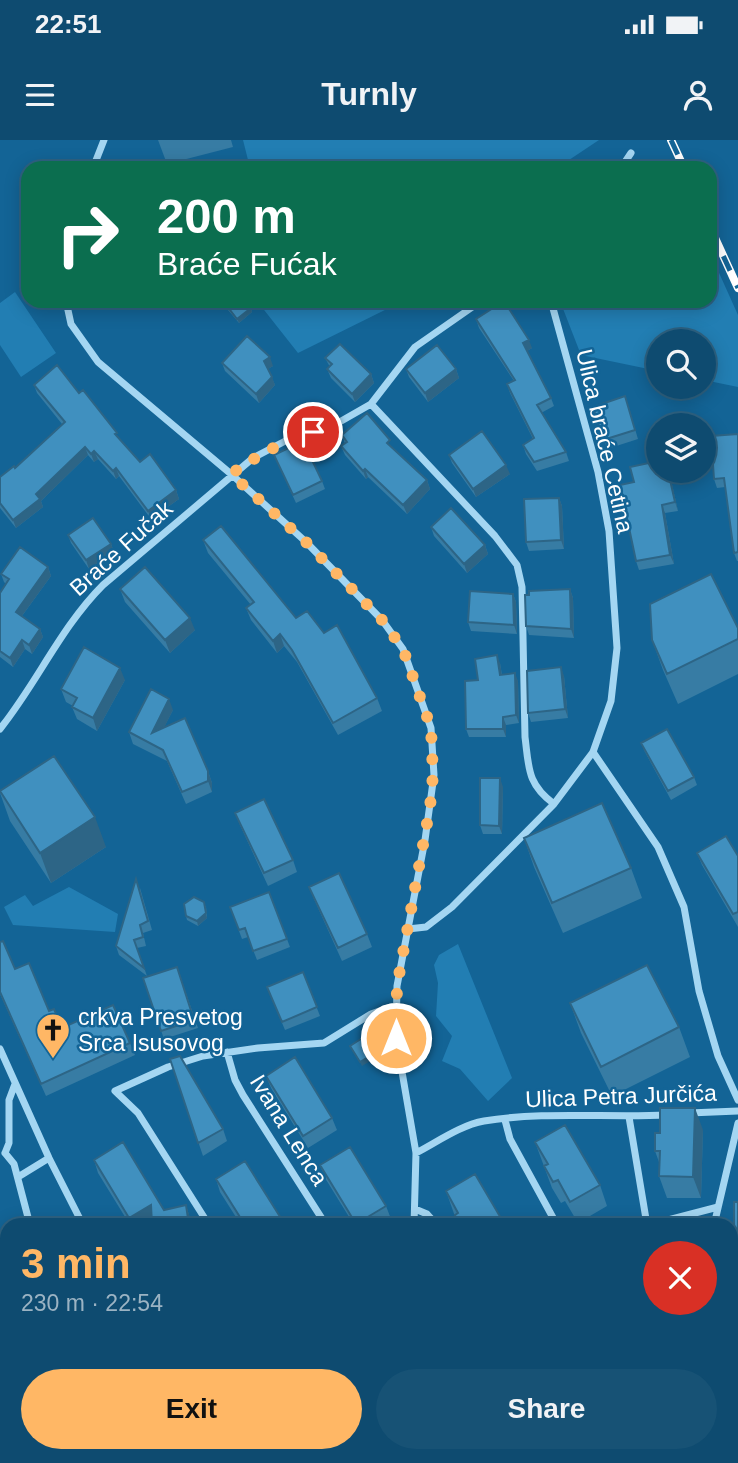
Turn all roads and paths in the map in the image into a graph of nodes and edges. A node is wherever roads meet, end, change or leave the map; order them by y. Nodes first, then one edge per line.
1 (104, 140) edge
2 (631, 153) dead end
3 (96, 161) edge
4 (626, 161) edge
5 (68, 308) edge
6 (471, 308) edge
7 (553, 308) edge
8 (371, 404) junction
9 (231, 474) junction
10 (3, 718) edge
11 (0, 729) edge
12 (593, 752) junction
13 (554, 804) junction
14 (408, 929) junction
15 (396, 1004) junction
16 (0, 1049) edge
17 (227, 1052) junction
18 (15, 1084) junction
19 (738, 1100) edge
20 (738, 1111) edge
21 (629, 1117) junction
22 (505, 1120) junction
23 (738, 1123) edge
24 (2, 1153) edge
25 (416, 1153) junction
26 (49, 1158) junction
27 (18, 1177) junction
28 (718, 1207) junction
29 (415, 1209) junction
30 (28, 1218) edge
31 (79, 1218) edge
32 (205, 1218) edge
33 (322, 1218) edge
34 (414, 1218) edge
35 (431, 1218) edge
36 (553, 1218) edge
37 (647, 1218) edge
38 (675, 1218) edge
39 (716, 1218) edge

1 - 3 street
2 - 4 street
5 - 9 street
6 - 8 street
7 - 12 street, Ulica braće Cetina
8 - 9 street, Braće Fučak
8 - 13 street
9 - 10 street, Braće Fučak
9 - 14 street
10 - 11 street, Braće Fučak
12 - 13 street, Ulica braće Cetina
12 - 19 street
13 - 14 street, Ulica braće Cetina
14 - 15 street
15 - 17 street, Ivana Lenca
15 - 25 street
16 - 18 street
17 - 32 street, Ivana Lenca
17 - 33 street, Ivana Lenca
18 - 24 street
18 - 26 street
20 - 21 street, Ulica Petra Jurčića
21 - 22 street, Ulica Petra Jurčića
21 - 37 street
22 - 25 street, Ulica Petra Jurčića
22 - 36 street, Ulica Petra Jurčića
23 - 28 street, Ulica Petra Jurčića
24 - 27 street
25 - 29 street
26 - 27 street
26 - 31 street
27 - 30 street
28 - 38 street
28 - 39 street, Ulica Petra Jurčića
29 - 34 street
29 - 35 street

